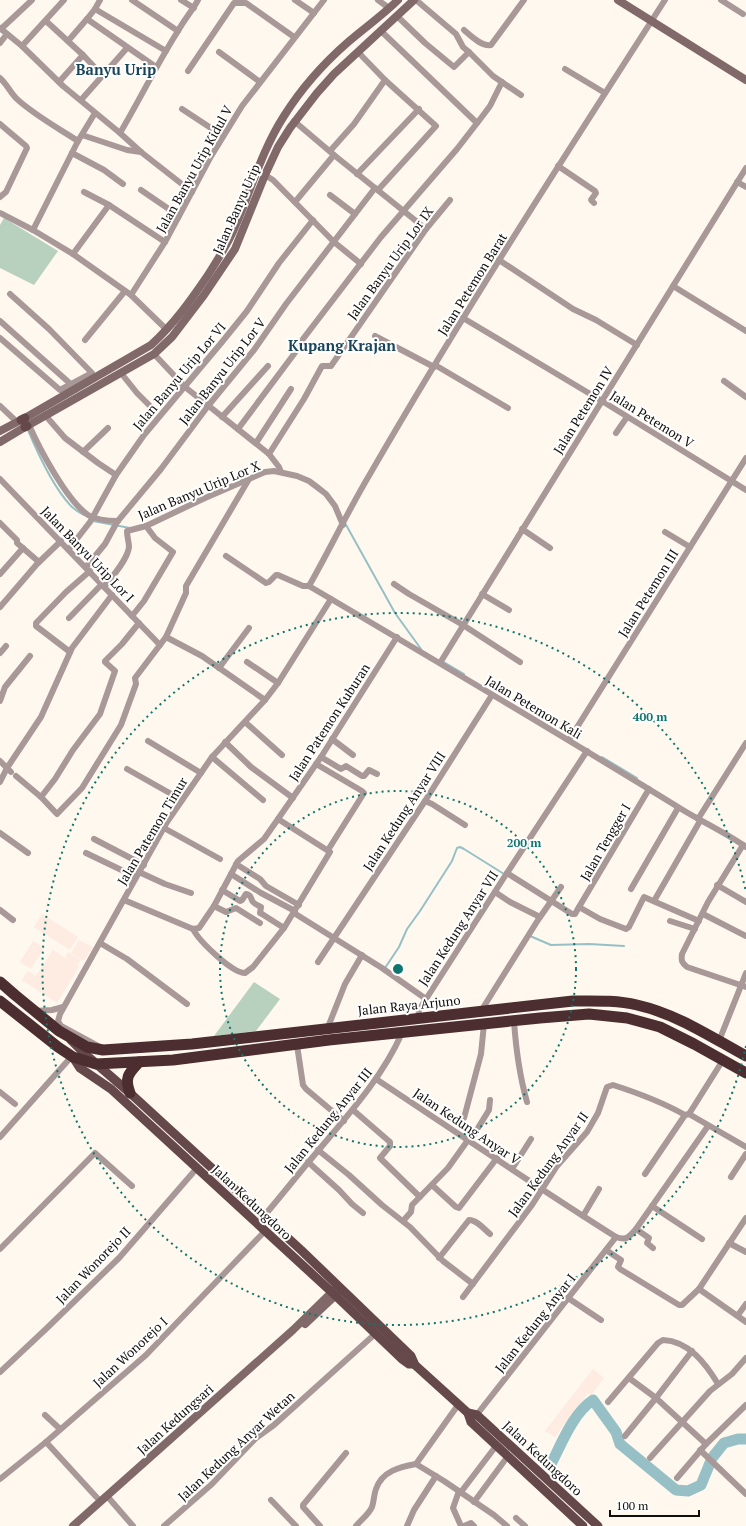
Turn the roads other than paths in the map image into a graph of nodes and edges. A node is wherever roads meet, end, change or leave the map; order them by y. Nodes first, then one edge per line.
1 (32, 0) edge
2 (64, 0) edge
3 (100, 0) edge
4 (132, 0) edge
5 (181, 0) edge
6 (198, 0) edge
7 (295, 0) edge
8 (324, 0) edge
9 (378, 0) edge
10 (398, 0) edge
11 (415, 0) edge
12 (524, 0) edge
13 (618, 0) edge
14 (665, 0) edge
15 (721, 0) edge
16 (194, 8) junction
17 (389, 8) junction
18 (95, 9) junction
19 (314, 13) junction
20 (743, 14) dead end
21 (398, 16) junction
22 (89, 20) junction
23 (652, 20) junction
24 (46, 21) junction
25 (0, 29) edge
26 (178, 30) junction
27 (464, 30) dead end
28 (382, 31) junction
29 (7, 34) junction
30 (294, 37) junction
31 (68, 41) junction
32 (0, 43) edge
33 (22, 46) junction
34 (127, 48) junction
35 (166, 52) junction
36 (219, 52) dead end
37 (358, 52) junction
38 (469, 52) junction
39 (83, 55) junction
40 (156, 67) junction
41 (565, 69) dead end
42 (188, 71) dead end
43 (102, 75) junction
44 (0, 78) edge
45 (385, 80) junction
46 (746, 80) edge
47 (59, 82) junction
48 (260, 82) junction
49 (502, 82) junction
50 (605, 93) junction
51 (521, 95) dead end
52 (80, 100) junction
53 (182, 109) dead end
54 (419, 109) junction
55 (95, 113) junction
56 (294, 121) junction
57 (477, 123) junction
58 (0, 124) edge
59 (120, 133) junction
60 (82, 136) junction
61 (223, 136) junction
62 (78, 142) junction
63 (141, 152) junction
64 (72, 153) junction
65 (332, 153) junction
66 (558, 166) junction
67 (746, 168) edge
68 (357, 174) junction
69 (265, 175) junction
70 (737, 182) junction
71 (123, 184) dead end
72 (746, 188) edge
73 (376, 189) junction
74 (142, 190) dead end
75 (84, 192) dead end
76 (192, 192) junction
77 (330, 195) dead end
78 (0, 197) edge
79 (450, 200) dead end
80 (295, 202) junction
81 (594, 203) dead end
82 (108, 205) junction
83 (404, 211) junction
84 (2, 214) edge
85 (355, 214) junction
86 (180, 216) junction
87 (313, 220) junction
88 (0, 221) edge
89 (426, 229) junction
90 (33, 230) junction
91 (165, 242) junction
92 (334, 242) junction
93 (227, 244) junction
94 (235, 250) junction
95 (73, 254) junction
96 (499, 260) junction
97 (361, 264) junction
98 (673, 286) junction
99 (125, 291) junction
100 (10, 294) dead end
101 (131, 295) junction
102 (463, 318) junction
103 (0, 322) edge
104 (167, 330) junction
105 (746, 331) edge
106 (375, 336) dead end
107 (0, 338) edge
108 (85, 340) dead end
109 (636, 345) junction
110 (154, 354) junction
111 (268, 366) dead end
112 (434, 366) junction
113 (121, 373) junction
114 (724, 381) dead end
115 (73, 386) junction
116 (185, 387) junction
117 (291, 389) dead end
118 (746, 397) edge
119 (602, 400) junction
120 (0, 406) edge
121 (208, 406) junction
122 (508, 408) dead end
123 (153, 409) dead end
124 (45, 415) junction
125 (627, 416) junction
126 (222, 417) junction
127 (24, 423) junction
128 (108, 428) dead end
129 (238, 429) junction
130 (0, 431) edge
131 (616, 433) dead end
132 (0, 442) edge
133 (256, 443) junction
134 (83, 452) junction
135 (269, 454) junction
136 (746, 458) edge
137 (280, 470) junction
138 (116, 475) junction
139 (248, 479) junction
140 (0, 480) edge
141 (732, 482) junction
142 (746, 490) edge
143 (91, 519) junction
144 (0, 523) edge
145 (117, 524) junction
146 (343, 524) junction
147 (146, 526) junction
148 (522, 529) junction
149 (665, 532) dead end
150 (60, 541) junction
151 (690, 547) junction
152 (23, 548) junction
153 (550, 548) dead end
154 (69, 549) junction
155 (226, 556) dead end
156 (39, 562) junction
157 (88, 569) junction
158 (0, 574) edge
159 (394, 584) dead end
160 (103, 586) junction
161 (309, 586) junction
162 (482, 594) junction
163 (112, 595) junction
164 (331, 599) junction
165 (0, 607) edge
166 (509, 610) dead end
167 (132, 616) junction
168 (68, 618) dead end
169 (139, 623) junction
170 (463, 625) junction
171 (249, 628) dead end
172 (166, 637) junction
173 (397, 637) junction
174 (160, 645) junction
175 (6, 646) dead end
176 (70, 652) junction
177 (0, 653) edge
178 (30, 656) dead end
179 (441, 661) junction
180 (247, 662) dead end
181 (520, 662) dead end
182 (219, 668) junction
183 (278, 683) junction
184 (492, 695) junction
185 (265, 700) junction
186 (0, 701) edge
187 (245, 722) junction
188 (570, 738) junction
189 (332, 739) junction
190 (148, 741) dead end
191 (225, 742) junction
192 (746, 743) edge
193 (587, 751) junction
194 (282, 755) dead end
195 (353, 755) dead end
196 (212, 757) junction
197 (321, 757) junction
198 (0, 761) edge
199 (316, 764) junction
200 (127, 769) dead end
201 (12, 772) junction
202 (201, 773) junction
203 (377, 774) dead end
204 (0, 782) edge
205 (648, 789) junction
206 (41, 797) junction
207 (293, 798) junction
208 (182, 800) junction
209 (264, 800) dead end
210 (425, 802) junction
211 (678, 808) junction
212 (699, 818) junction
213 (278, 819) junction
214 (465, 825) dead end
215 (164, 828) junction
216 (0, 833) edge
217 (94, 839) dead end
218 (744, 846) edge
219 (328, 850) junction
220 (28, 853) dead end
221 (86, 853) dead end
222 (220, 859) dead end
223 (236, 864) junction
224 (144, 865) junction
225 (231, 874) junction
226 (506, 874) junction
227 (138, 875) junction
228 (718, 886) junction
229 (561, 887) dead end
230 (631, 889) dead end
231 (222, 890) junction
232 (495, 892) junction
233 (191, 893) dead end
234 (124, 900) junction
235 (654, 901) junction
236 (551, 902) junction
237 (746, 902) edge
238 (299, 905) junction
239 (214, 906) junction
240 (579, 907) junction
241 (0, 910) edge
242 (294, 912) junction
243 (703, 914) junction
244 (540, 917) junction
245 (13, 920) dead end
246 (670, 921) dead end
247 (699, 921) junction
248 (260, 923) dead end
249 (284, 928) junction
250 (193, 929) junction
251 (695, 929) junction
252 (746, 936) edge
253 (334, 938) junction
254 (100, 943) junction
255 (361, 956) junction
256 (318, 962) dead end
257 (746, 974) edge
258 (0, 982) edge
259 (744, 986) edge
260 (426, 999) junction
261 (0, 1001) edge
262 (187, 1004) dead end
263 (63, 1007) junction
264 (34, 1011) junction
265 (481, 1011) junction
266 (418, 1018) junction
267 (514, 1021) junction
268 (484, 1024) junction
269 (328, 1027) junction
270 (402, 1034) junction
271 (67, 1036) junction
272 (335, 1040) junction
273 (719, 1041) junction
274 (318, 1042) junction
275 (297, 1045) junction
276 (103, 1050) junction
277 (72, 1056) junction
278 (746, 1056) edge
279 (723, 1060) junction
280 (139, 1062) junction
281 (96, 1064) junction
282 (746, 1073) edge
283 (376, 1079) junction
284 (0, 1092) edge
285 (130, 1093) junction
286 (490, 1100) dead end
287 (527, 1102) dead end
288 (15, 1104) dead end
289 (353, 1110) junction
290 (687, 1114) junction
291 (464, 1118) dead end
292 (344, 1121) junction
293 (708, 1126) junction
294 (0, 1137) edge
295 (532, 1139) dead end
296 (469, 1140) junction
297 (746, 1147) edge
298 (318, 1150) junction
299 (746, 1154) edge
300 (497, 1158) junction
301 (308, 1162) junction
302 (197, 1168) junction
303 (512, 1169) junction
304 (645, 1174) dead end
305 (731, 1177) dead end
306 (432, 1185) junction
307 (132, 1186) dead end
308 (599, 1189) dead end
309 (542, 1190) junction
310 (420, 1197) junction
311 (652, 1206) junction
312 (363, 1213) dead end
313 (264, 1216) junction
314 (583, 1216) junction
315 (746, 1218) edge
316 (403, 1221) junction
317 (636, 1229) junction
318 (265, 1231) junction
319 (490, 1234) dead end
320 (616, 1237) junction
321 (702, 1239) dead end
322 (729, 1243) junction
323 (653, 1248) dead end
324 (0, 1249) edge
325 (606, 1250) junction
326 (746, 1252) edge
327 (439, 1258) junction
328 (473, 1284) junction
329 (699, 1289) junction
330 (337, 1291) junction
331 (463, 1297) dead end
332 (568, 1298) junction
333 (746, 1304) edge
334 (738, 1315) junction
335 (601, 1320) dead end
336 (746, 1322) edge
337 (375, 1334) junction
338 (692, 1352) junction
339 (746, 1358) edge
340 (414, 1364) junction
341 (0, 1372) edge
342 (629, 1378) junction
343 (718, 1384) junction
344 (656, 1398) junction
345 (608, 1402) dead end
346 (458, 1405) junction
347 (746, 1405) edge
348 (45, 1415) dead end
349 (472, 1417) junction
350 (682, 1422) junction
351 (60, 1429) junction
352 (625, 1436) dead end
353 (46, 1442) junction
354 (706, 1444) junction
355 (496, 1446) junction
356 (701, 1452) junction
357 (346, 1453) dead end
358 (508, 1456) junction
359 (650, 1458) dead end
360 (416, 1464) junction
361 (436, 1476) junction
362 (677, 1478) dead end
363 (0, 1479) edge
364 (460, 1492) junction
365 (746, 1494) edge
366 (104, 1499) junction
367 (271, 1500) dead end
368 (474, 1502) junction
369 (516, 1518) dead end
370 (73, 1526) edge
371 (133, 1526) edge
372 (164, 1526) edge
373 (296, 1526) edge
374 (320, 1526) edge
375 (356, 1526) edge
376 (407, 1526) edge
377 (462, 1526) edge
378 (474, 1526) edge
379 (507, 1526) edge
380 (525, 1526) edge
381 (583, 1526) edge
382 (598, 1526) edge

1 - 25 street
2 - 24 street
3 - 18 street
4 - 26 street
5 - 16 street
6 - 16 street
7 - 19 street
8 - 19 street, Jalan Banyu Urip Kidul V
9 - 17 street
10 - 17 main road, Jalan Banyu Urip
11 - 21 main road, Jalan Banyu Urip
11 - 38 street
12 - 27 street
13 - 23 main road
14 - 23 street, Jalan Petemon Barat
15 - 20 street
16 - 26 street
17 - 93 main road, Jalan Banyu Urip
18 - 22 street
18 - 35 street
19 - 30 street, Jalan Banyu Urip Kidul V
21 - 28 main road, Jalan Banyu Urip
21 - 38 street
22 - 31 street
22 - 34 street
23 - 46 main road
23 - 50 street, Jalan Petemon Barat
24 - 31 street
24 - 33 street
25 - 29 street
26 - 35 street
28 - 37 main road, Jalan Banyu Urip
28 - 57 street
29 - 32 street
29 - 33 street
30 - 42 street
30 - 48 street, Jalan Banyu Urip Kidul V
31 - 39 street
33 - 47 street
34 - 40 street
34 - 43 street
35 - 40 street
36 - 48 street
37 - 45 street
37 - 56 main road, Jalan Banyu Urip
38 - 49 street
39 - 43 street
39 - 47 street
40 - 59 street
41 - 50 street
43 - 52 street
44 - 62 street
45 - 54 street
45 - 65 street
47 - 52 street
48 - 61 street, Jalan Banyu Urip Kidul V
49 - 51 street
49 - 57 street
50 - 66 street, Jalan Petemon Barat
52 - 55 street
53 - 61 street
54 - 68 street
54 - 73 street, Jalan Banyu Urip Lor V
55 - 59 street
55 - 60 street
56 - 65 street
56 - 69 main road, Jalan Banyu Urip
57 - 83 street
58 - 78 street
59 - 63 street
60 - 62 street
60 - 63 street
61 - 76 street, Jalan Banyu Urip Kidul V
62 - 64 street
63 - 76 street
64 - 71 street
64 - 90 street
65 - 68 street
65 - 80 street
66 - 81 street
66 - 96 street, Jalan Petemon Barat
67 - 70 street, Jalan Petemon IV
68 - 73 street
69 - 80 street
69 - 94 main road, Jalan Banyu Urip
70 - 72 street
70 - 98 street, Jalan Petemon IV
73 - 83 street
73 - 85 street, Jalan Banyu Urip Lor V
74 - 86 street
75 - 82 street
76 - 86 street, Jalan Banyu Urip Kidul V
77 - 85 street
79 - 89 street, Jalan Banyu Urip Lor IX
80 - 87 street
82 - 91 street
82 - 95 street
83 - 89 street
83 - 97 street
84 - 88 street
84 - 90 street
85 - 92 street, Jalan Banyu Urip Lor V
86 - 91 street, Jalan Banyu Urip Kidul V
87 - 92 street
87 - 116 street, Jalan Banyu Urip Lor VI
89 - 135 street, Jalan Banyu Urip Lor IX
90 - 95 street
91 - 101 street, Jalan Banyu Urip Kidul V
92 - 97 street
92 - 121 street, Jalan Banyu Urip Lor V
93 - 94 main road
93 - 104 main road, Jalan Banyu Urip
94 - 110 main road, Jalan Banyu Urip
95 - 99 street
96 - 102 street, Jalan Petemon Barat
96 - 109 street
97 - 129 street
98 - 105 street
98 - 109 street, Jalan Petemon IV
99 - 101 street
99 - 108 street
100 - 115 street
101 - 104 street
102 - 112 street, Jalan Petemon Barat
102 - 119 street, Jalan Petemon V
103 - 115 street
104 - 115 main road, Jalan Banyu Urip
106 - 112 street
107 - 115 street
109 - 119 street, Jalan Petemon IV
110 - 113 main road, Jalan Banyu Urip
110 - 116 street
111 - 126 street
112 - 122 street
112 - 146 street, Jalan Petemon Barat
113 - 123 street
113 - 124 main road, Jalan Banyu Urip
114 - 118 street
115 - 127 main road, Jalan Banyu Urip
116 - 121 street
116 - 138 street, Jalan Banyu Urip Lor VI
117 - 133 street
119 - 125 street, Jalan Petemon V
119 - 148 street, Jalan Petemon IV
120 - 127 street
121 - 126 street
121 - 145 street, Jalan Banyu Urip Lor V
124 - 127 main road, Jalan Banyu Urip
124 - 134 street
125 - 131 street
125 - 141 street, Jalan Petemon V
126 - 129 street
127 - 130 main road, Jalan Banyu Urip
127 - 132 main road, Jalan Banyu Urip
127 - 143 street
128 - 134 street
129 - 133 street
133 - 135 street
134 - 138 street
135 - 137 street
136 - 141 street, Jalan Petemon III
137 - 139 street, Jalan Banyu Urip Lor X
137 - 146 street, Jalan Banyu Urip Lor X
138 - 143 street, Jalan Banyu Urip Lor VI
139 - 147 street, Jalan Banyu Urip Lor X
139 - 172 street
140 - 150 street, Jalan Banyu Urip Lor I
141 - 142 street, Jalan Petemon V
141 - 151 street, Jalan Petemon III
143 - 145 street
143 - 154 street, Jalan Banyu Urip Lor VI
144 - 152 street
145 - 157 street, Jalan Banyu Urip Lor V
146 - 161 street, Jalan Petemon Barat
147 - 160 street, Jalan Banyu Urip Lor X
147 - 167 street
148 - 153 street
148 - 162 street, Jalan Petemon IV
149 - 151 street
150 - 154 street, Jalan Banyu Urip Lor I
150 - 156 street
151 - 188 street, Jalan Petemon III
152 - 156 street
152 - 158 street
154 - 157 street, Jalan Banyu Urip Lor I
155 - 161 street, Jalan Petemon Kali
156 - 165 street
157 - 160 street, Jalan Banyu Urip Lor I
157 - 176 street, Jalan Banyu Urip Lor V
159 - 170 street
160 - 163 street, Jalan Banyu Urip Lor I
160 - 168 street
161 - 164 street, Jalan Petemon Kali
162 - 166 street
162 - 170 street, Jalan Petemon IV
163 - 167 street, Jalan Banyu Urip Lor I
163 - 176 street
164 - 173 street, Jalan Petemon Kali
164 - 183 street, Jalan Patemon Timur
167 - 169 street, Jalan Banyu Urip Lor I
169 - 174 street, Jalan Banyu Urip Lor I
169 - 206 street
170 - 179 street, Jalan Petemon IV
170 - 181 street
171 - 182 street
172 - 174 street
172 - 182 street
173 - 179 street, Jalan Petemon Kali
173 - 189 street, Jalan Patemon Kuburan
174 - 206 street
175 - 177 street
176 - 201 street
178 - 186 street
179 - 184 street, Jalan Petemon Kali
180 - 183 street
182 - 185 street
183 - 185 street, Jalan Patemon Timur
184 - 188 street, Jalan Petemon Kali
184 - 210 street, Jalan Kedung Anyar VIII
185 - 187 street, Jalan Patemon Timur
187 - 191 street, Jalan Patemon Timur
187 - 194 street
188 - 193 street, Jalan Petemon Kali
189 - 195 street
189 - 197 street, Jalan Patemon Kuburan
190 - 202 street
191 - 196 street, Jalan Patemon Timur
191 - 207 street
192 - 212 street
193 - 205 street, Jalan Petemon Kali
193 - 226 street, Jalan Kedung Anyar VII
196 - 202 street, Jalan Patemon Timur
196 - 209 street
197 - 199 street, Jalan Patemon Kuburan
197 - 203 street
198 - 201 street
199 - 207 street, Jalan Patemon Kuburan
199 - 219 street
200 - 208 street
201 - 204 street
201 - 206 street
202 - 208 street, Jalan Patemon Timur
205 - 211 street, Jalan Petemon Kali
205 - 240 street, Jalan Tengger I
207 - 213 street, Jalan Patemon Kuburan
208 - 215 street, Jalan Patemon Timur
210 - 214 street
210 - 253 street, Jalan Kedung Anyar VIII
211 - 212 street, Jalan Petemon Kali
211 - 230 street
212 - 218 street, Jalan Petemon Kali
212 - 235 street
213 - 219 street
213 - 223 street, Jalan Patemon Kuburan
215 - 222 street
215 - 224 street, Jalan Patemon Timur
216 - 220 street
217 - 224 street
218 - 228 street
219 - 238 street
221 - 227 street
223 - 225 street, Jalan Patemon Kuburan
223 - 238 street
224 - 227 street, Jalan Patemon Timur
225 - 231 street, Jalan Patemon Kuburan
225 - 242 street
226 - 232 street, Jalan Kedung Anyar VII
226 - 236 street
227 - 233 street
227 - 234 street, Jalan Patemon Timur
228 - 237 street
228 - 243 street
229 - 236 street
231 - 239 street, Jalan Patemon Kuburan
231 - 249 street
232 - 244 street
232 - 260 street, Jalan Kedung Anyar VII
234 - 250 street
234 - 254 street, Jalan Patemon Timur
235 - 240 street
235 - 247 street
236 - 240 street
236 - 244 street
238 - 242 street
239 - 248 street
239 - 250 street, Jalan Patemon Kuburan
241 - 245 street
242 - 249 street
242 - 253 street
243 - 247 street
243 - 252 street
244 - 265 street
246 - 251 street
247 - 251 street
249 - 250 street
251 - 259 street
253 - 255 street
253 - 256 street, Jalan Kedung Anyar VIII
254 - 262 street
254 - 263 street, Jalan Patemon Timur
255 - 260 street
255 - 269 street
257 - 259 street
258 - 264 highway, Jalan Raya Arjuno
259 - 273 street
260 - 266 street, Jalan Kedung Anyar VII
261 - 277 highway, Jalan Raya Arjuno
263 - 264 street
263 - 276 street, Jalan Patemon Timur
264 - 271 highway, Jalan Raya Arjuno
265 - 266 highway, Jalan Raya Arjuno
265 - 273 highway, Jalan Raya Arjuno
266 - 269 highway, Jalan Raya Arjuno
267 - 268 highway, Jalan Raya Arjuno
267 - 279 highway, Jalan Raya Arjuno
267 - 287 street
268 - 270 highway, Jalan Raya Arjuno
268 - 291 street
269 - 272 highway
269 - 274 highway
269 - 276 highway, Jalan Raya Arjuno
270 - 272 highway, Jalan Raya Arjuno
270 - 283 street, Jalan Kedung Anyar III
271 - 276 highway, Jalan Raya Arjuno
271 - 281 main road, Jalan Kedungdoro
272 - 274 highway, Jalan Raya Arjuno
273 - 278 highway, Jalan Raya Arjuno
274 - 275 highway, Jalan Raya Arjuno
275 - 280 highway, Jalan Raya Arjuno
275 - 292 street
277 - 281 highway, Jalan Raya Arjuno
277 - 294 street
277 - 302 main road, Jalan Kedungdoro
279 - 282 highway, Jalan Raya Arjuno
279 - 290 street
280 - 281 highway, Jalan Raya Arjuno
280 - 285 highway
281 - 285 main road, Jalan Kedungdoro
283 - 289 street, Jalan Kedung Anyar III
283 - 296 street, Jalan Kedung Anyar V
284 - 288 street
285 - 313 main road, Jalan Kedungdoro
286 - 296 street
289 - 292 street, Jalan Kedung Anyar III
289 - 310 street
290 - 293 street
290 - 304 street
290 - 309 street, Jalan Kedung Anyar II
292 - 298 street, Jalan Kedung Anyar III
293 - 297 street
293 - 311 street
295 - 303 street
296 - 300 street, Jalan Kedung Anyar V
296 - 306 street
298 - 301 street, Jalan Kedung Anyar III
298 - 316 street
299 - 305 street
300 - 303 street, Jalan Kedung Anyar V
300 - 306 street
301 - 312 street
301 - 313 street, Jalan Kedung Anyar III
302 - 318 main road, Jalan Kedungdoro
302 - 341 street, Jalan Wonorejo II
303 - 309 street, Jalan Kedung Anyar V
306 - 310 street
307 - 324 street
308 - 314 street
309 - 314 street, Jalan Kedung Anyar V
309 - 328 street, Jalan Kedung Anyar II
310 - 316 street
311 - 317 street
311 - 321 street
313 - 330 main road, Jalan Kedungdoro
314 - 320 street, Jalan Kedung Anyar V
315 - 322 street
316 - 327 street
317 - 320 street, Jalan Kedung Anyar V
317 - 323 street
318 - 330 main road, Jalan Kedungdoro
318 - 351 street, Jalan Wonorejo I
319 - 327 street
320 - 325 street, Jalan Kedung Anyar I
322 - 326 street
322 - 329 street
325 - 329 street
325 - 332 street, Jalan Kedung Anyar I
327 - 328 street
328 - 331 street, Jalan Kedung Anyar II
329 - 334 street
330 - 337 main road, Jalan Kedungdoro
330 - 340 main road, Jalan Kedungdoro
330 - 366 main road, Jalan Kedungsari
332 - 335 street
332 - 349 street, Jalan Kedung Anyar I
333 - 334 street
334 - 336 street
337 - 340 main road, Jalan Kedungdoro
337 - 372 street, Jalan Kedung Anyar Wetan
338 - 342 street
338 - 343 street
338 - 344 street
339 - 343 street
340 - 346 main road, Jalan Kedungdoro
342 - 344 street
342 - 345 street
343 - 350 street
344 - 350 street
344 - 352 street
346 - 349 main road, Jalan Kedungdoro
346 - 360 street
347 - 354 street
348 - 351 street
349 - 355 main road, Jalan Kedungdoro
349 - 382 main road, Jalan Kedungdoro
350 - 354 street
350 - 359 street
351 - 353 street, Jalan Wonorejo I
353 - 363 street, Jalan Wonorejo I
353 - 366 street
354 - 356 street
355 - 358 main road, Jalan Kedungdoro
355 - 364 street
356 - 362 street
356 - 365 street
357 - 374 street
358 - 368 street
358 - 381 main road, Jalan Kedungdoro
360 - 361 street
360 - 375 street
361 - 364 street
361 - 376 street
364 - 368 street
364 - 377 street
366 - 370 main road, Jalan Kedungsari
366 - 371 street
367 - 373 street
368 - 379 street
369 - 380 street
377 - 378 street

